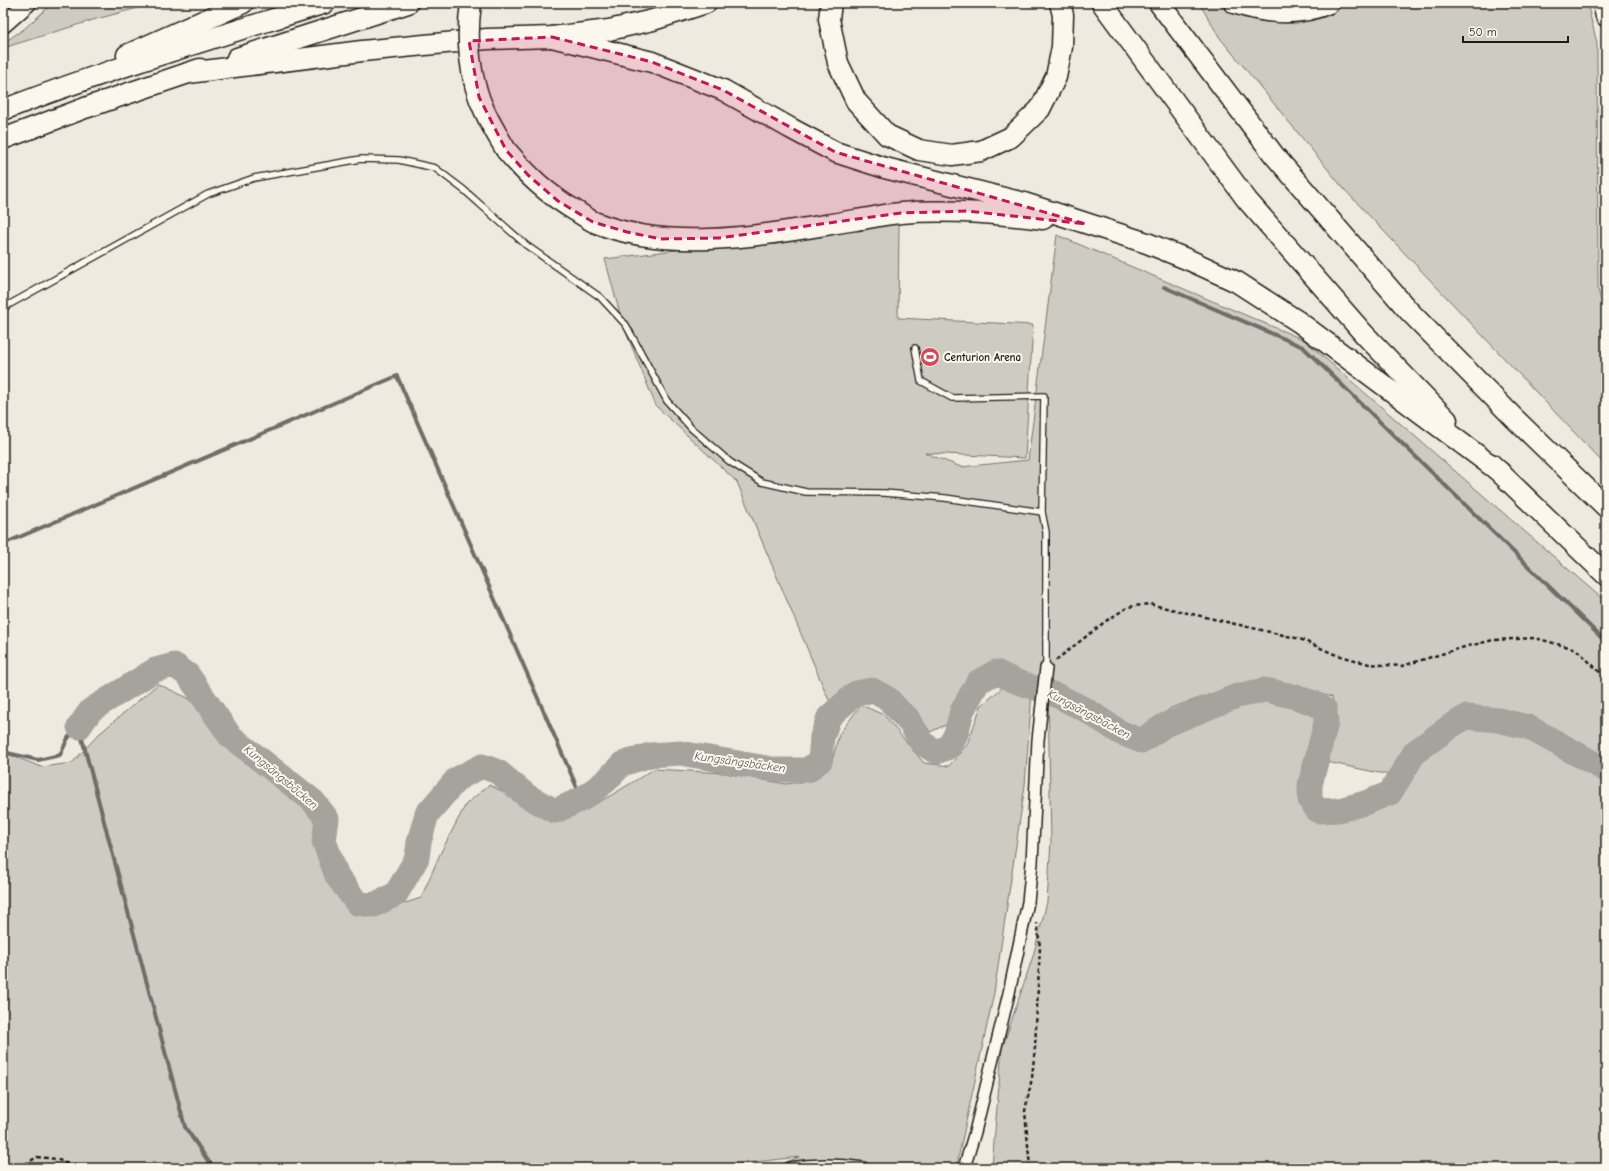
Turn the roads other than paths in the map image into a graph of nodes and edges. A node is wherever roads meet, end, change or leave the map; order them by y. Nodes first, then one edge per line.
1 (28, 3) edge
2 (243, 3) edge
3 (325, 3) edge
4 (408, 3) edge
5 (471, 3) edge
6 (706, 3) edge
7 (831, 3) edge
8 (1060, 3) edge
9 (1102, 3) edge
10 (1159, 3) edge
11 (1234, 3) edge
12 (1329, 3) edge
13 (1603, 3) edge
14 (1606, 16) edge
15 (3, 25) edge
16 (552, 37) junction
17 (188, 73) junction
18 (34, 98) junction
19 (3, 110) edge
20 (3, 139) edge
21 (1086, 224) junction
22 (3, 308) edge
23 (915, 348) dead end
24 (1500, 472) junction
25 (1606, 507) edge
26 (1042, 512) junction
27 (1606, 575) edge
28 (1046, 668) joint
29 (790, 1168) edge
30 (863, 1168) edge
31 (964, 1168) edge

1 - 15 main road
2 - 18 highway
3 - 18 highway
4 - 17 highway
5 - 21 highway, bridge
6 - 16 highway
7 - 8 highway
9 - 24 highway
10 - 25 highway
11 - 12 highway
13 - 14 highway
16 - 17 highway
16 - 21 highway
17 - 20 highway
18 - 19 highway
21 - 24 highway
22 - 26 lane
23 - 26 lane
24 - 27 highway
26 - 28 lane
28 - 31 street
29 - 30 street

